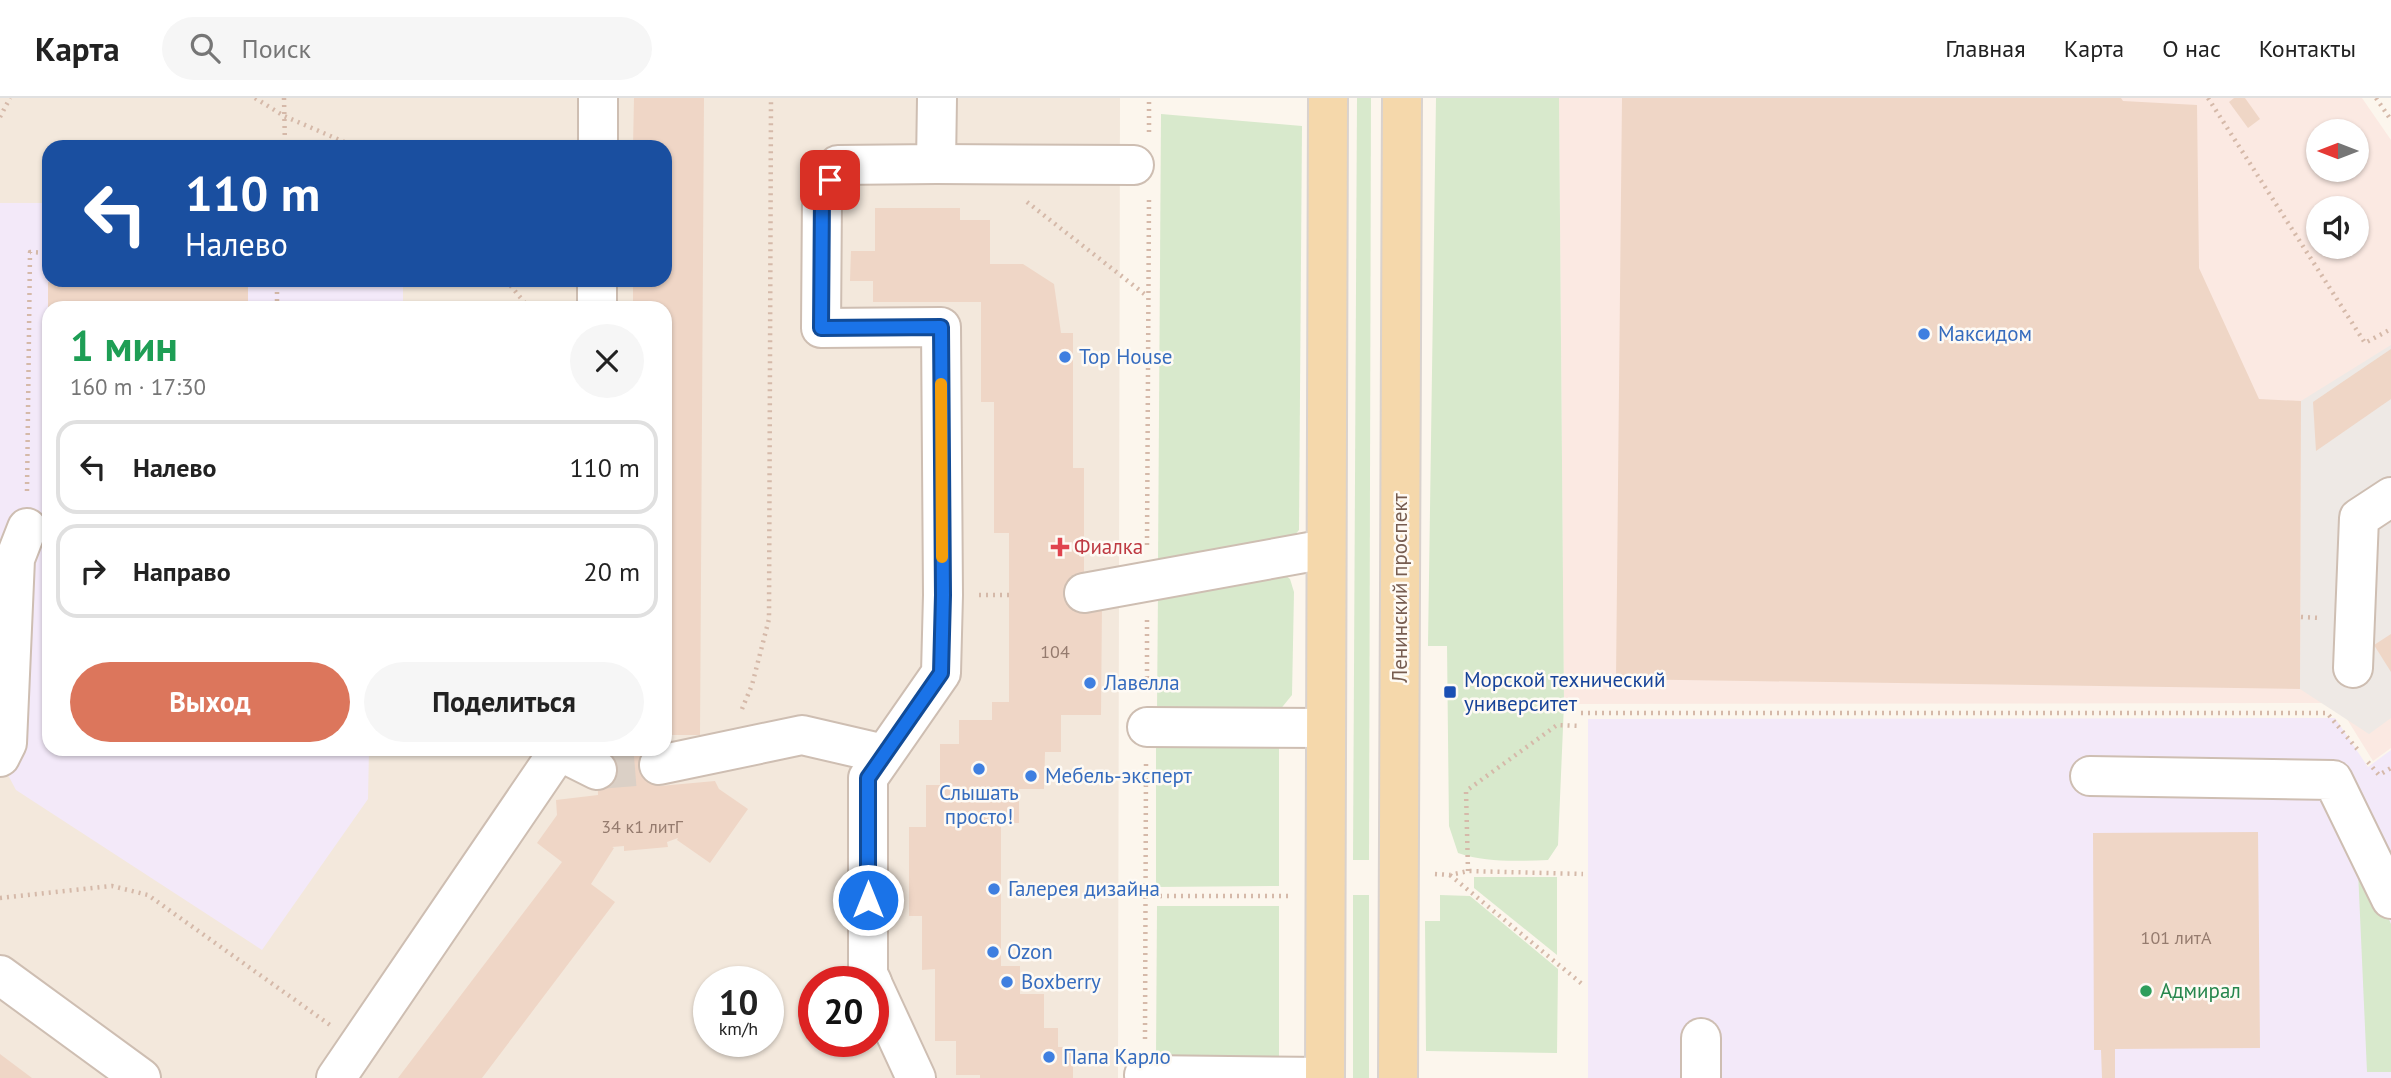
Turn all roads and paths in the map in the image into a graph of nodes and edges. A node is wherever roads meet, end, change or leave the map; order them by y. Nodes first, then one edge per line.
1 (10, 98) edge
2 (255, 98) edge
3 (284, 98) edge
4 (598, 98) edge
5 (771, 98) edge
6 (937, 98) edge
7 (1328, 98) edge
8 (1402, 98) edge
9 (2208, 98) edge
10 (2376, 98) edge
11 (284, 116) junction
12 (0, 117) edge
13 (2390, 117) edge
14 (285, 140) edge
15 (340, 140) edge
16 (598, 140) edge
17 (936, 164) junction
18 (1008, 165) junction
19 (1134, 165) dead end
20 (42, 253) edge
21 (512, 287) edge
22 (1148, 297) dead end
23 (523, 301) edge
24 (2391, 329) edge
25 (2391, 497) edge
26 (27, 528) joint
27 (1326, 549) junction
28 (1084, 593) dead end
29 (2353, 668) dead end
30 (1581, 713) dead end
31 (1581, 726) dead end
32 (1147, 727) dead end
33 (1326, 728) junction
34 (722, 752) junction
35 (884, 754) junction
36 (556, 756) edge
37 (571, 756) edge
38 (0, 757) edge
39 (659, 765) tunnel mouth
40 (2391, 768) edge
41 (597, 770) tunnel mouth
42 (2090, 776) dead end
43 (1468, 871) junction
44 (1435, 874) dead end
45 (1583, 874) dead end
46 (1450, 875) junction
47 (1146, 896) dead end
48 (1288, 896) dead end
49 (0, 898) edge
50 (2391, 899) edge
51 (868, 966) edge
52 (0, 975) edge
53 (1582, 984) dead end
54 (889, 1020) edge
55 (1701, 1038) dead end
56 (359, 1046) junction
57 (1144, 1075) dead end
58 (1325, 1077) edge
59 (141, 1078) edge
60 (336, 1078) edge
61 (916, 1078) edge
62 (1398, 1078) edge
63 (1701, 1078) edge

1 - 12 path
2 - 11 path
3 - 11 path
4 - 16 lane
5 - 34 path
6 - 17 lane
7 - 27 main road
8 - 62 main road, Ленинский проспект
9 - 24 path
10 - 13 path
11 - 14 path
11 - 15 path
17 - 18 lane
17 - 35 lane
18 - 19 lane
18 - 22 path
20 - 26 path
21 - 23 path
25 - 29 lane
26 - 38 lane
27 - 28 lane
27 - 33 main road
30 - 40 path
31 - 43 path
32 - 33 lane
33 - 58 main road
34 - 35 lane
34 - 39 lane
35 - 51 lane
36 - 56 lane
37 - 41 lane
42 - 50 lane
43 - 45 path
43 - 46 path
44 - 46 path
46 - 53 path
47 - 48 path
49 - 56 path
52 - 59 lane
54 - 61 lane
55 - 63 lane
56 - 60 lane
57 - 58 lane

